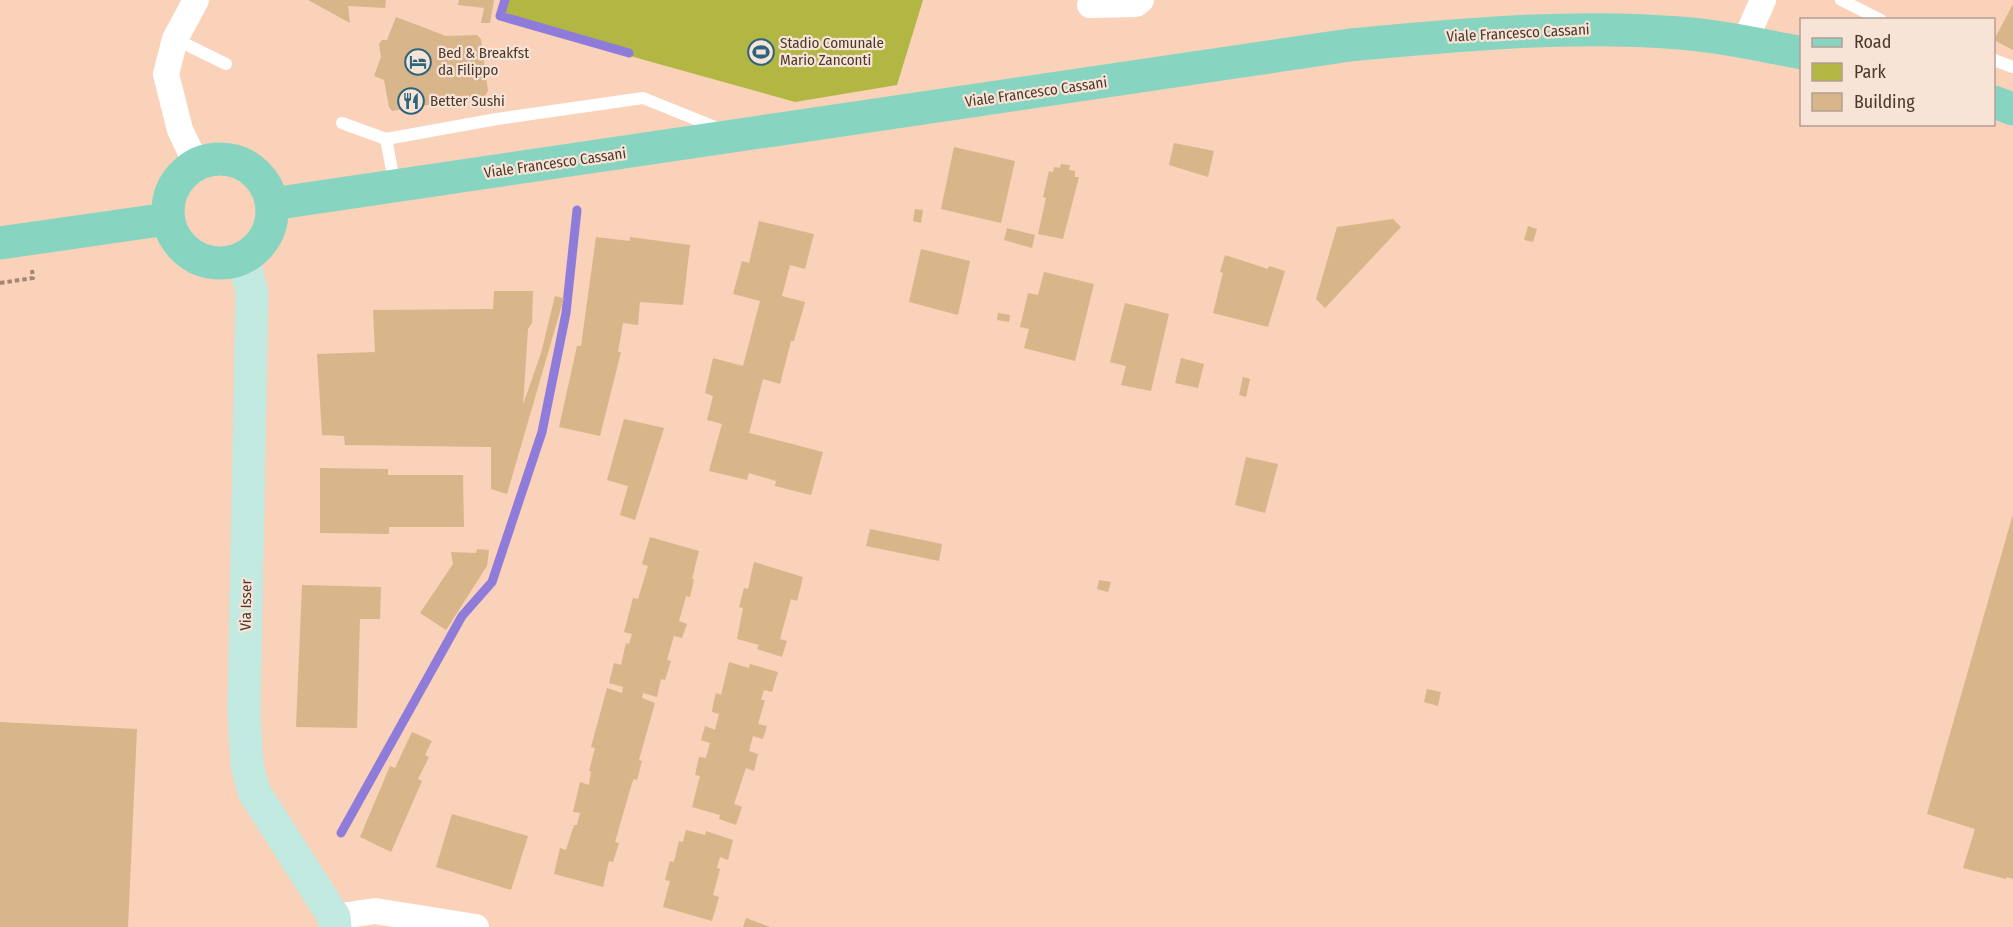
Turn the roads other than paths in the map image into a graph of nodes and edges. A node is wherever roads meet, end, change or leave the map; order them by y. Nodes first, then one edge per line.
1 (196, 0) edge
2 (1141, 0) edge
3 (1763, 0) edge
4 (1841, 0) edge
5 (1090, 5) dead end
6 (1877, 18) edge
7 (175, 39) junction
8 (1744, 41) junction
9 (1800, 53) edge
10 (1995, 60) edge
11 (226, 64) dead end
12 (2013, 67) edge
13 (1995, 102) edge
14 (2013, 109) edge
15 (342, 123) dead end
16 (738, 136) junction
17 (386, 139) junction
18 (197, 165) junction
19 (395, 187) junction
20 (273, 204) junction
21 (167, 219) junction
22 (0, 243) edge
23 (243, 259) junction
24 (335, 922) edge
25 (476, 927) edge

1 - 7 street
2 - 5 street
3 - 8 street
4 - 6 lane
7 - 11 lane
7 - 18 street
8 - 9 main road, Viale Francesco Cassani
8 - 16 main road, Viale Francesco Cassani
10 - 12 lane
13 - 14 main road
15 - 17 lane
16 - 17 lane
16 - 19 main road, Viale Francesco Cassani
17 - 19 lane
18 - 20 main road
18 - 21 main road
19 - 20 main road, Viale Francesco Cassani
20 - 23 main road
21 - 22 main road
21 - 23 main road
23 - 24 street, Via Isser
24 - 25 street

